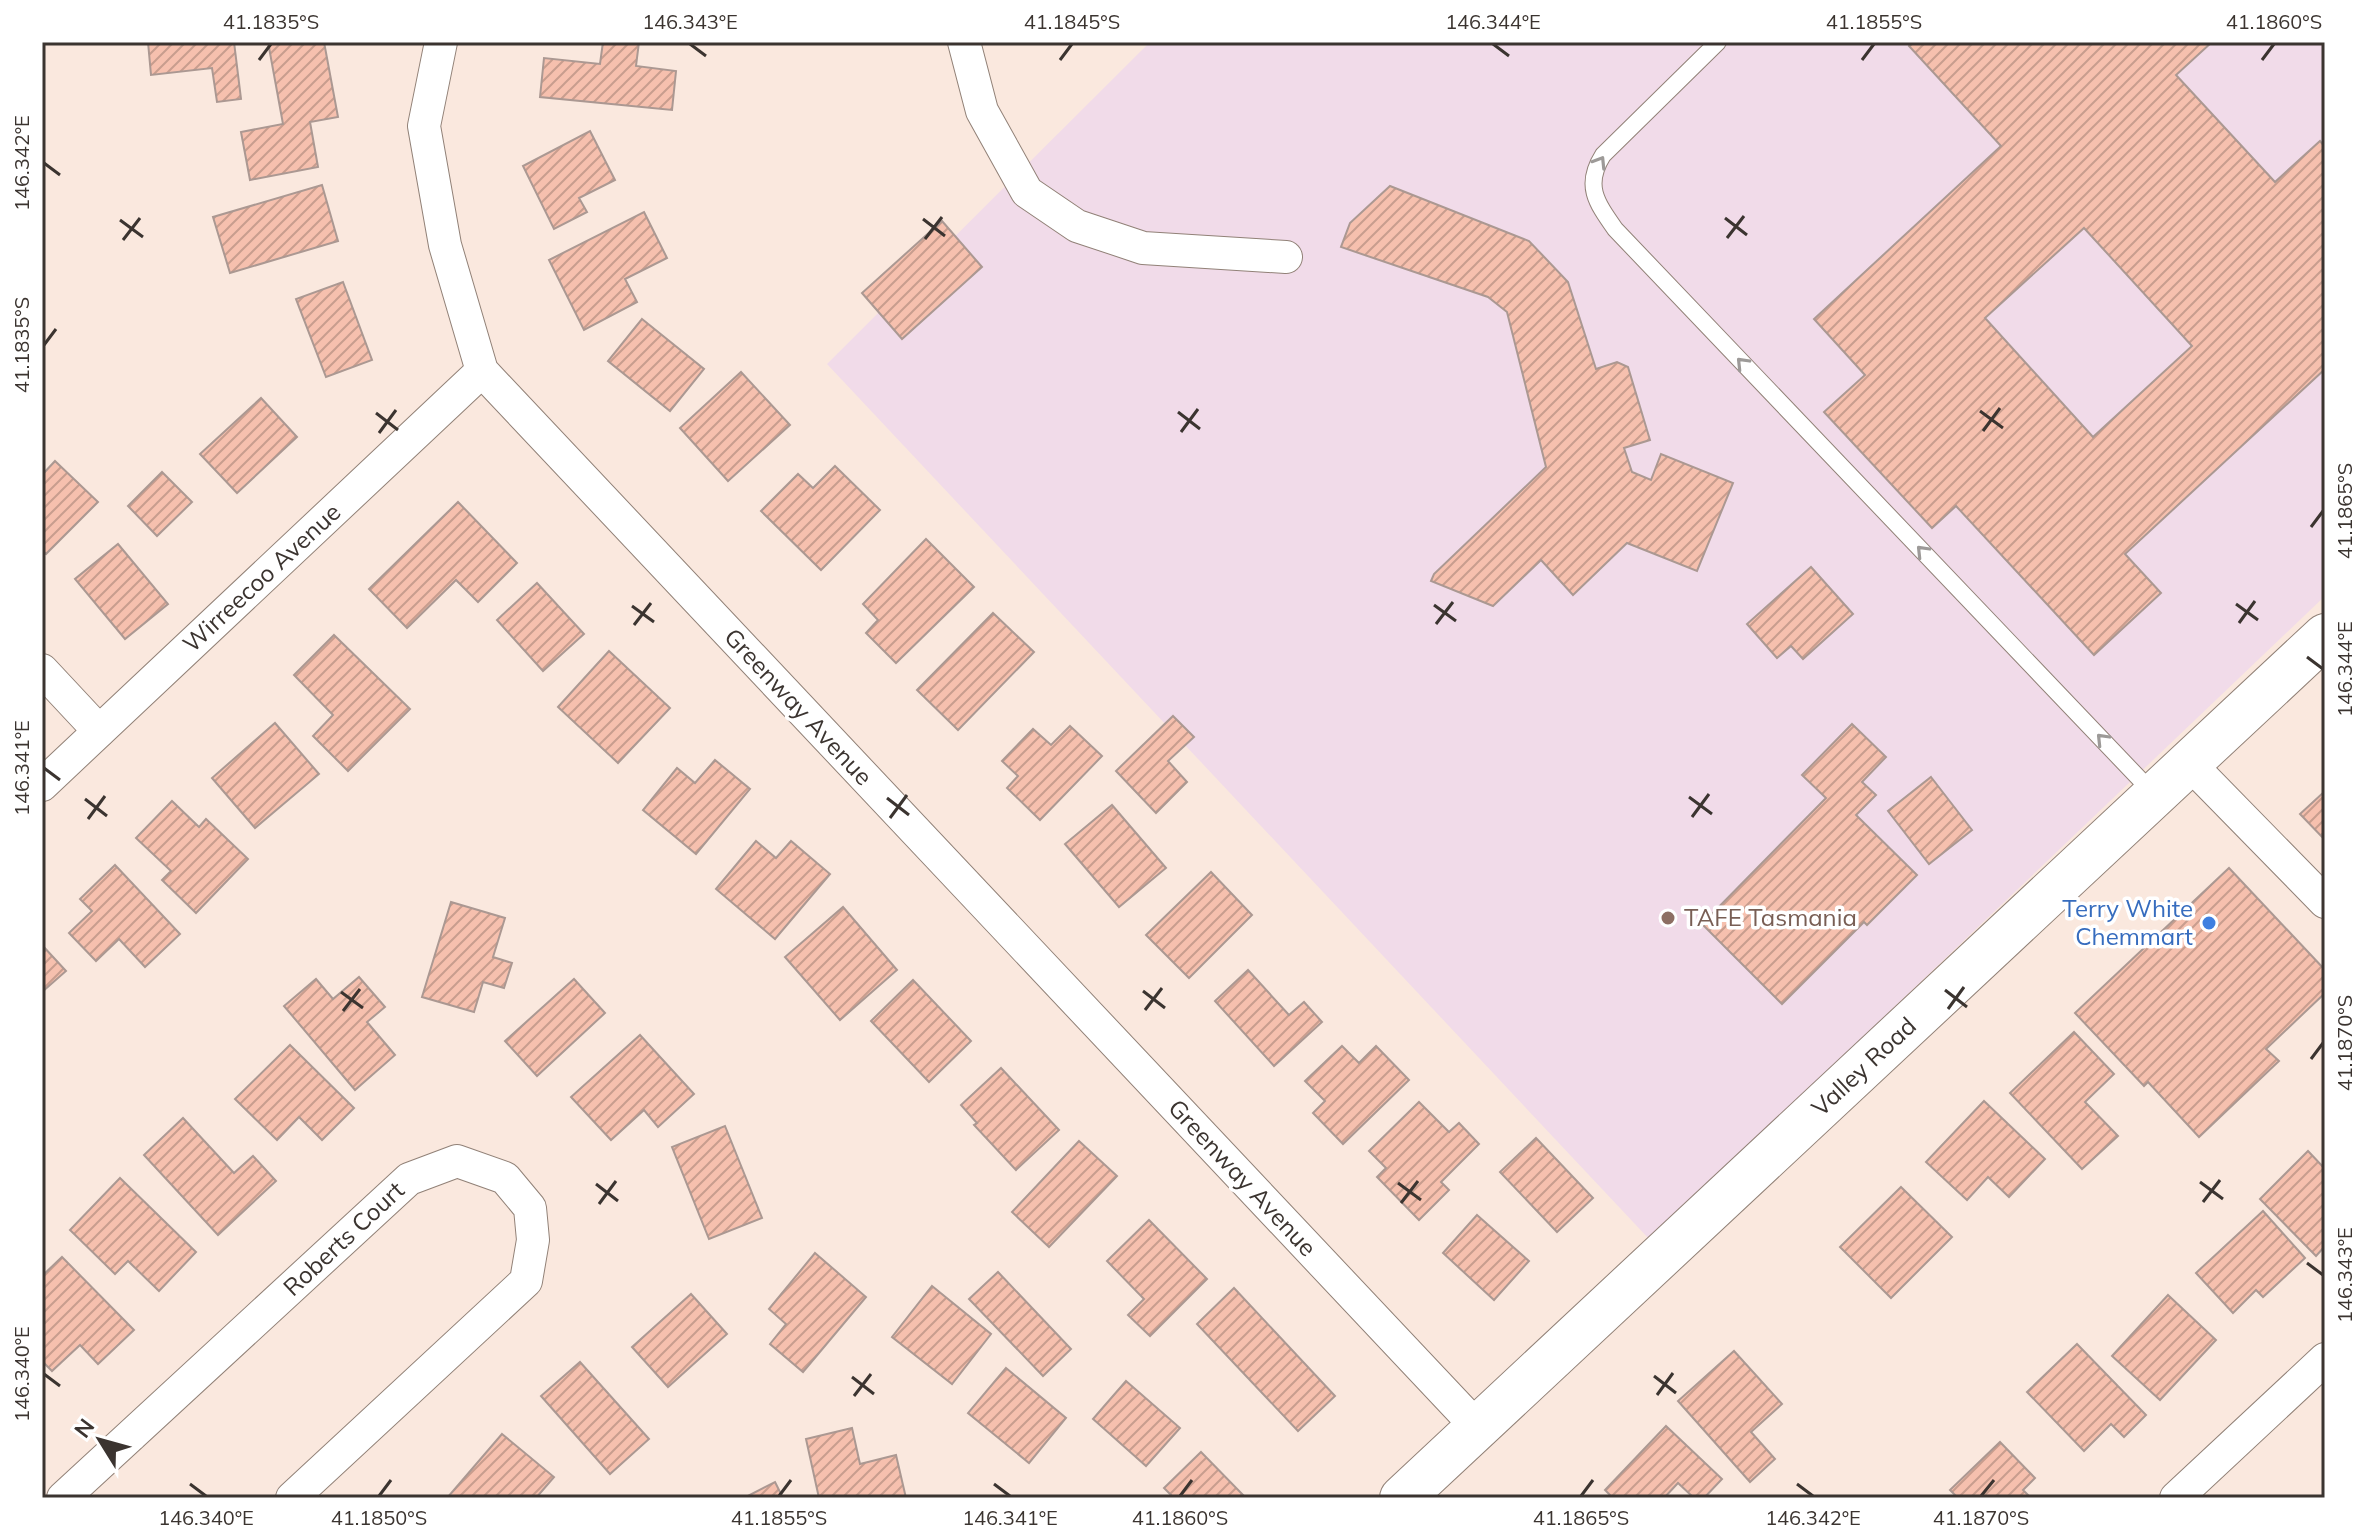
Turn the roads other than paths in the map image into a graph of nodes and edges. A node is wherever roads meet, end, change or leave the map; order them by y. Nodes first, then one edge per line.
1 (441, 42) edge
2 (964, 42) edge
3 (1718, 42) edge
4 (1286, 257) dead end
5 (482, 371) junction
6 (2325, 636) edge
7 (42, 670) edge
8 (99, 731) junction
9 (2189, 763) junction
10 (42, 785) edge
11 (2156, 795) junction
12 (2325, 902) edge
13 (2325, 1359) edge
14 (1478, 1428) junction
15 (63, 1498) edge
16 (292, 1498) edge
17 (1402, 1498) edge
18 (2176, 1498) edge

1 - 5 street, Greenway Avenue
2 - 4 street
11 -> 3 lane
5 - 8 street, Wirreecoo Avenue
5 - 14 street, Greenway Avenue
6 - 9 street, Valley Road
7 - 8 street
8 - 10 street, Wirreecoo Avenue
9 - 11 street, Valley Road
9 - 12 street
11 - 14 street, Valley Road
13 - 18 street
14 - 17 street, Valley Road
15 - 16 street, Roberts Court

